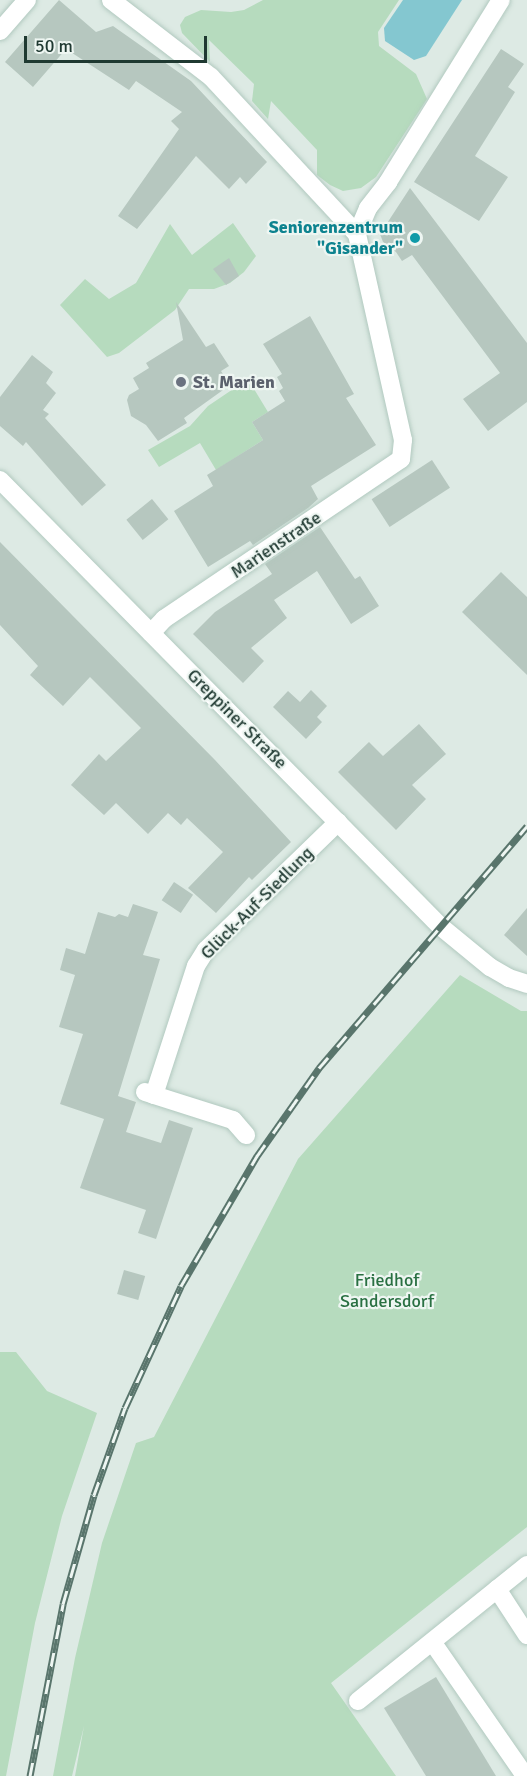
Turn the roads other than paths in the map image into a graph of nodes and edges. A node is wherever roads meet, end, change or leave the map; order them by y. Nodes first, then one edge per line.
1 (27, 0) edge
2 (111, 0) edge
3 (501, 0) edge
4 (0, 31) edge
5 (357, 234) junction
6 (0, 480) edge
7 (152, 633) junction
8 (338, 822) junction
9 (527, 984) edge
10 (246, 1135) dead end
11 (527, 1565) edge
12 (497, 1589) junction
13 (527, 1635) edge
14 (433, 1643) junction
15 (358, 1701) dead end
16 (525, 1776) edge

1 - 4 street
2 - 5 street
3 - 5 street
5 - 7 street, Marienstraße
6 - 7 street, Greppiner Straße
7 - 8 street, Greppiner Straße
8 - 9 street, Greppiner Straße
8 - 10 street, Glück-Auf-Siedlung
11 - 12 street
12 - 13 street
12 - 14 street
14 - 15 street
14 - 16 street

